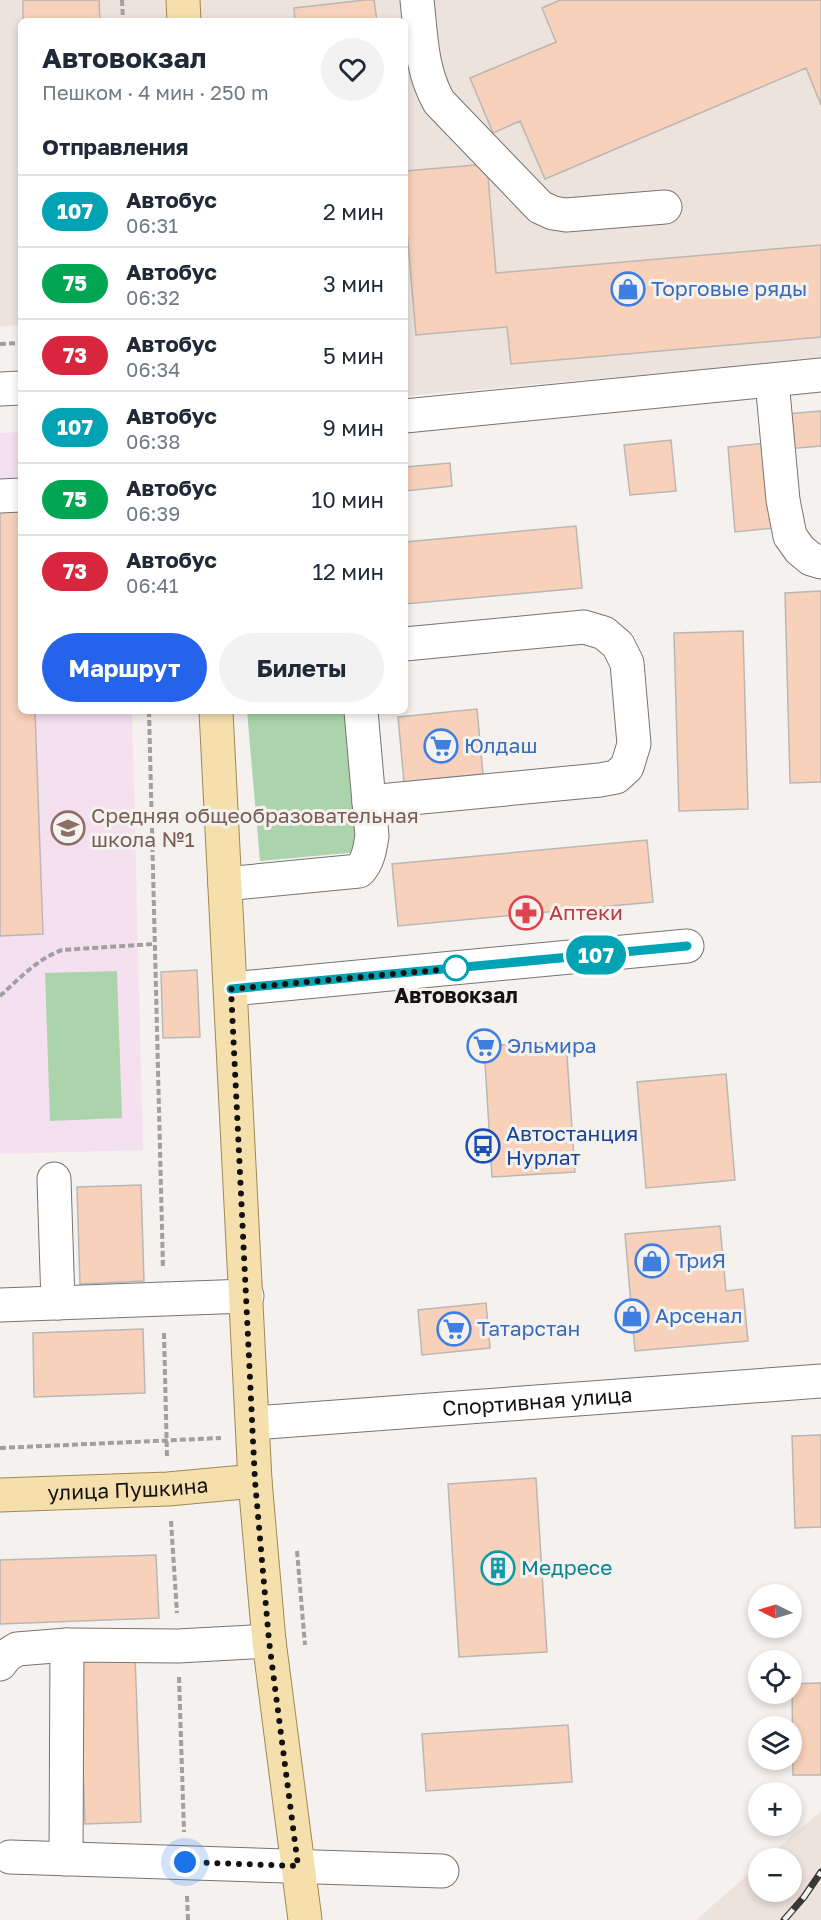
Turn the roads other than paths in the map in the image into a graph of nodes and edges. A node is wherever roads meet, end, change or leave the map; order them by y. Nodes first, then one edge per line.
1 (183, 0) edge
2 (417, 0) edge
3 (184, 18) edge
4 (665, 207) dead end
5 (821, 375) edge
6 (772, 381) junction
7 (18, 388) edge
8 (0, 389) edge
9 (408, 416) edge
10 (18, 495) edge
11 (0, 496) edge
12 (821, 562) edge
13 (408, 644) edge
14 (216, 714) edge
15 (361, 714) edge
16 (369, 802) junction
17 (225, 884) junction
18 (687, 946) dead end
19 (231, 989) junction
20 (54, 1179) dead end
21 (247, 1296) junction
22 (58, 1303) junction
23 (0, 1305) edge
24 (821, 1380) edge
25 (253, 1423) junction
26 (255, 1481) junction
27 (0, 1495) edge
28 (269, 1641) junction
29 (67, 1645) junction
30 (0, 1664) edge
31 (10, 1857) dead end
32 (66, 1859) junction
33 (298, 1866) junction
34 (442, 1871) dead end
35 (305, 1920) edge

1 - 3 main road
2 - 4 street
5 - 6 street
6 - 9 street
6 - 12 street
7 - 8 street
10 - 11 street
13 - 16 street
14 - 17 main road
15 - 16 street
16 - 17 street
17 - 19 main road
18 - 19 street
19 - 21 main road
20 - 22 street
21 - 22 street
21 - 25 main road
22 - 23 street
24 - 25 street, Спортивная улица
25 - 26 main road
26 - 27 main road, улица Пушкина
26 - 28 main road
28 - 29 street
28 - 33 main road
29 - 30 street
29 - 32 street
31 - 32 street
32 - 33 street
33 - 34 street
33 - 35 main road

